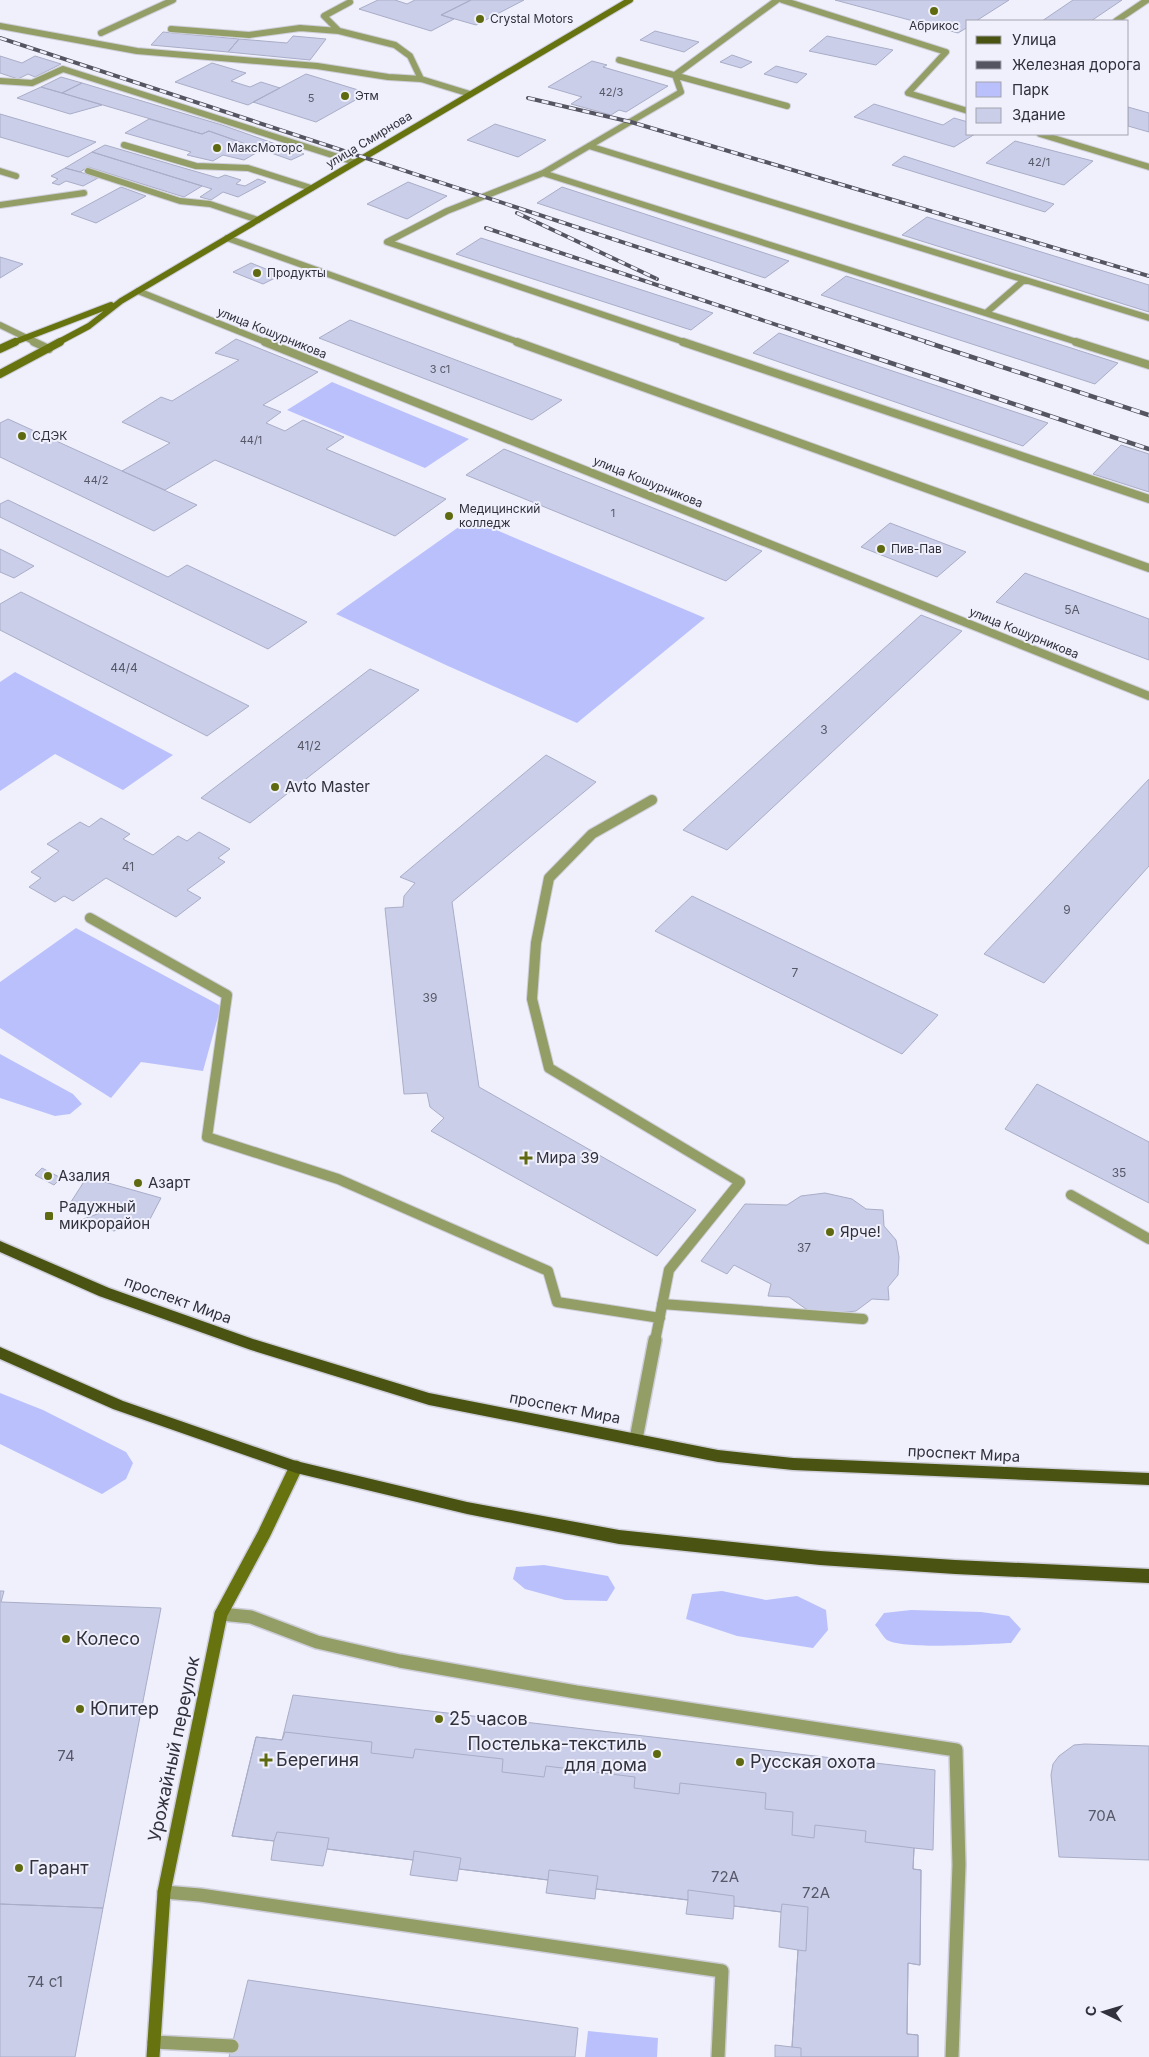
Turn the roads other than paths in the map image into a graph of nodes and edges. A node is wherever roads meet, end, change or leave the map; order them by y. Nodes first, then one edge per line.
1 (173, 0) edge
2 (630, 0) edge
3 (777, 0) edge
4 (782, 0) edge
5 (1147, 0) edge
6 (350, 2) dead end
7 (1117, 20) edge
8 (0, 26) edge
9 (171, 29) dead end
10 (339, 31) junction
11 (102, 33) dead end
12 (619, 60) dead end
13 (675, 74) junction
14 (421, 79) junction
15 (0, 81) edge
16 (470, 94) junction
17 (787, 106) dead end
18 (966, 110) edge
19 (1043, 135) edge
20 (124, 145) dead end
21 (588, 146) junction
22 (354, 162) junction
23 (1149, 168) edge
24 (0, 171) edge
25 (88, 172) dead end
26 (543, 173) junction
27 (16, 176) dead end
28 (311, 188) junction
29 (84, 193) dead end
30 (0, 205) edge
31 (258, 220) junction
32 (227, 238) junction
33 (1024, 280) junction
34 (138, 291) junction
35 (121, 302) junction
36 (986, 313) junction
37 (1149, 318) edge
38 (0, 325) edge
39 (25, 337) junction
40 (0, 349) edge
41 (50, 349) junction
42 (1149, 365) edge
43 (0, 374) edge
44 (1149, 500) edge
45 (1149, 568) edge
46 (1149, 696) edge
47 (652, 800) dead end
48 (90, 918) dead end
49 (1071, 1195) dead end
50 (1149, 1239) edge
51 (0, 1246) edge
52 (662, 1304) junction
53 (660, 1318) junction
54 (863, 1319) dead end
55 (0, 1353) edge
56 (636, 1440) junction
57 (296, 1467) junction
58 (1149, 1479) edge
59 (1149, 1576) edge
60 (221, 1614) junction
61 (164, 1892) junction
62 (154, 2042) junction
63 (232, 2046) dead end
64 (153, 2057) edge
65 (718, 2057) edge
66 (952, 2057) edge

1 - 11 street
2 - 16 main road, улица Смирнова
3 - 13 street
4 - 18 street
5 - 7 street
6 - 10 street
8 - 14 street
9 - 10 street
10 - 14 street
12 - 13 street
13 - 17 street
13 - 21 street
14 - 16 street
15 - 22 street
16 - 22 main road, улица Смирнова
19 - 23 street
20 - 28 street
21 - 26 street
21 - 33 street
22 - 28 main road, улица Смирнова
24 - 27 street
25 - 31 street
26 - 36 street
26 - 44 street
28 - 31 main road, улица Смирнова
29 - 30 street
31 - 32 main road, улица Смирнова
32 - 34 main road, улица Смирнова
32 - 45 street
33 - 36 street
33 - 37 street
34 - 35 main road, улица Смирнова
34 - 46 street, улица Кошурникова
35 - 39 main road, улица Смирнова
35 - 41 main road, улица Смирнова
36 - 42 street
38 - 39 street
39 - 40 main road, улица Смирнова
39 - 41 street
41 - 43 main road, улица Смирнова
47 - 52 street
48 - 53 street
49 - 50 street
51 - 56 main road, проспект Мира
52 - 53 street
52 - 54 street
53 - 56 street
55 - 57 main road
56 - 58 main road, проспект Мира
57 - 59 main road
57 - 60 main road, Урожайный переулок
60 - 61 main road, Урожайный переулок
60 - 66 street
61 - 62 main road, Урожайный переулок
61 - 65 street
62 - 63 street
62 - 64 main road, Урожайный переулок

